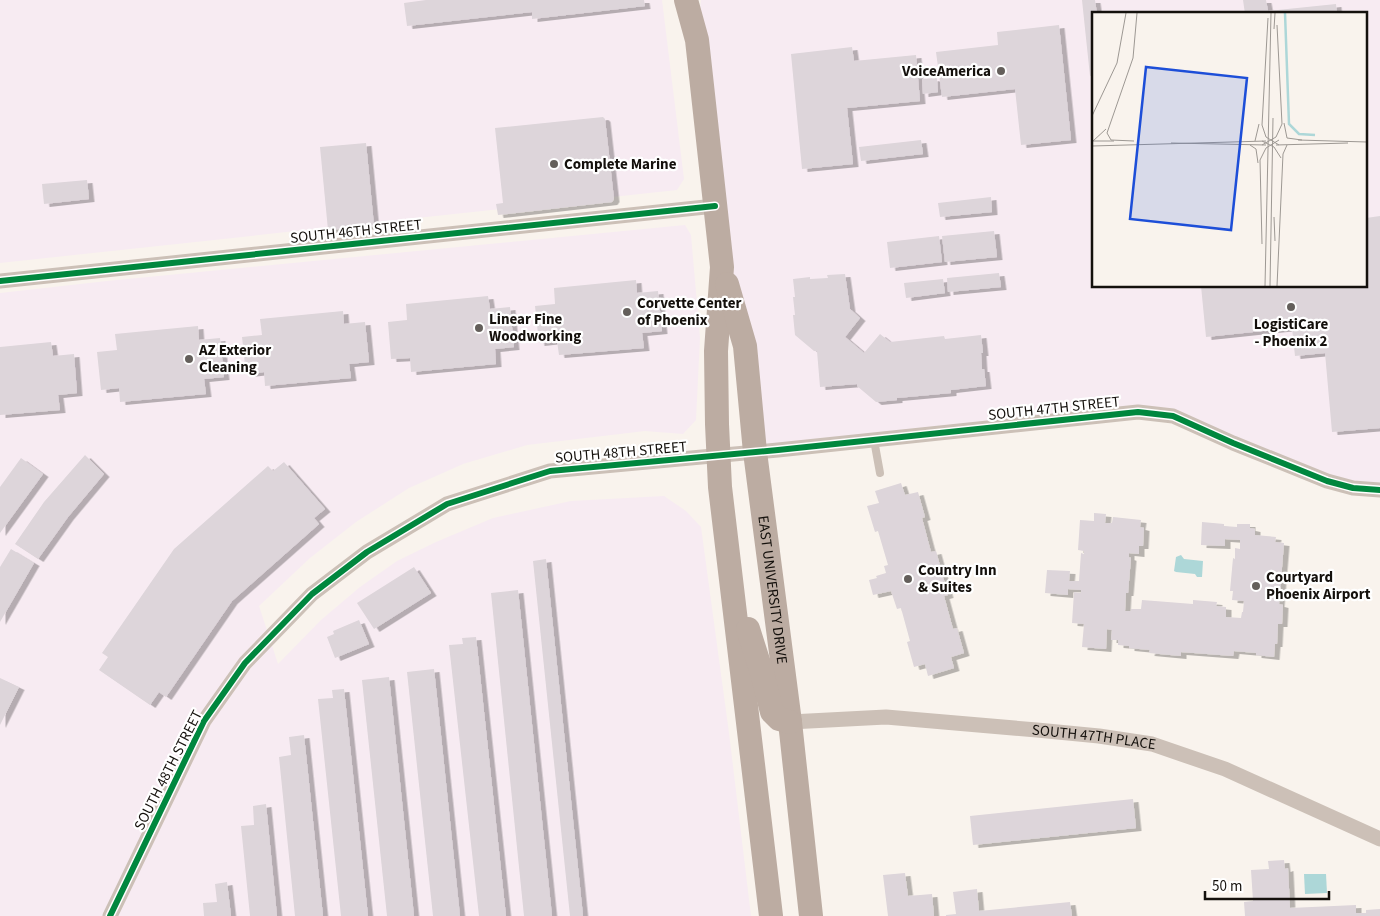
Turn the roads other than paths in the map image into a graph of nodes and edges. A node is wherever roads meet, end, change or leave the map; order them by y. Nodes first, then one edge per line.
1 (686, 0) edge
2 (701, 0) edge
3 (697, 40) junction
4 (715, 206) junction
5 (722, 267) junction
6 (0, 281) edge
7 (874, 440) junction
8 (755, 452) junction
9 (718, 456) junction
10 (880, 473) dead end
11 (1380, 490) edge
12 (730, 575) junction
13 (790, 722) junction
14 (1380, 839) edge
15 (110, 916) edge
16 (771, 916) edge
17 (810, 916) edge

1 - 3 main road, EAST UNIVERSITY DRIVE
2 - 3 main road, EAST UNIVERSITY DRIVE
3 - 4 main road, EAST UNIVERSITY DRIVE
4 - 5 main road, EAST UNIVERSITY DRIVE
4 - 6 street, SOUTH 46TH STREET
5 - 8 main road, EAST UNIVERSITY DRIVE
5 - 9 main road, EAST UNIVERSITY DRIVE
7 - 8 street, SOUTH 47TH STREET
7 - 10 lane
7 - 11 street, SOUTH 47TH STREET
8 - 9 street, SOUTH 47TH STREET
8 - 13 main road, EAST UNIVERSITY DRIVE
9 - 12 main road, EAST UNIVERSITY DRIVE
9 - 15 street, SOUTH 48TH STREET
12 - 13 main road
12 - 16 main road, EAST UNIVERSITY DRIVE
13 - 14 street, SOUTH 47TH PLACE
13 - 17 main road, EAST UNIVERSITY DRIVE

